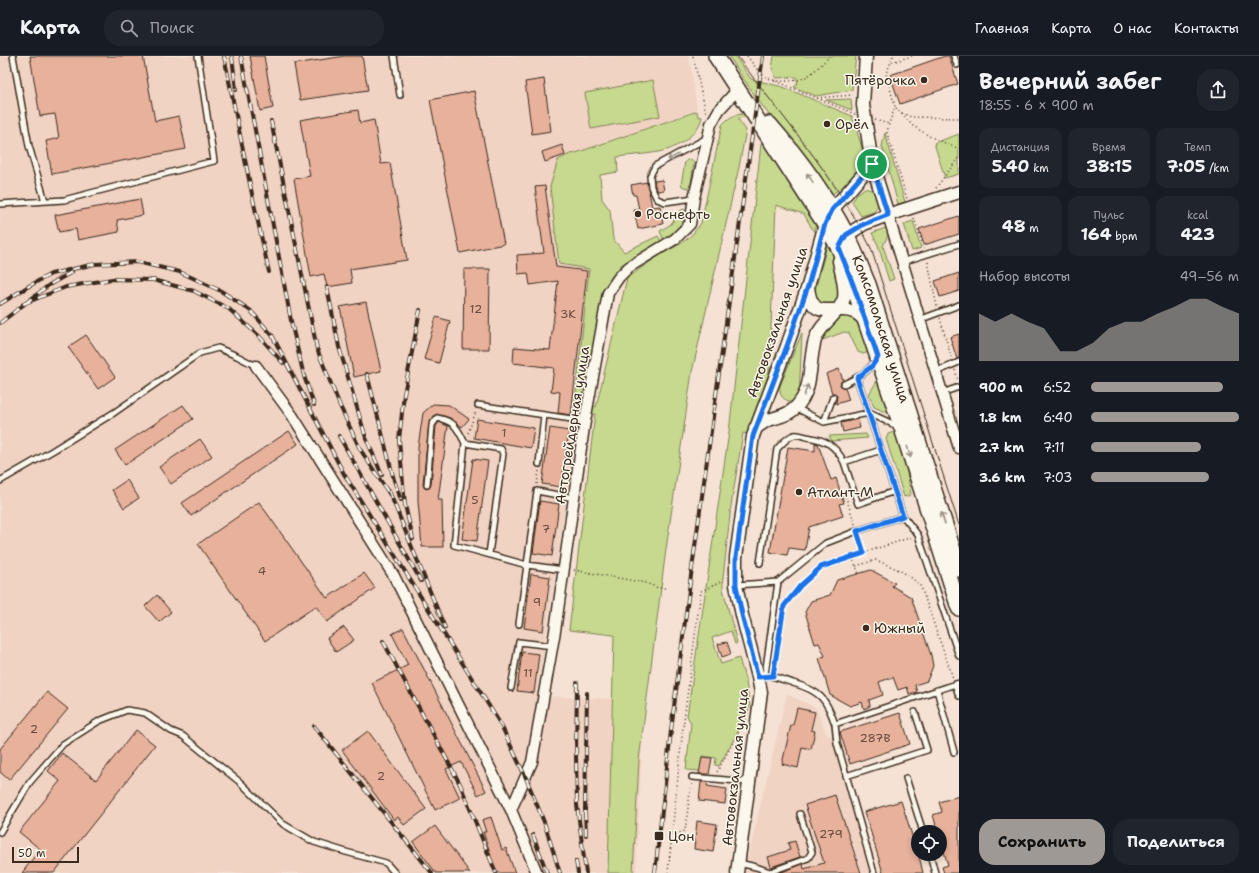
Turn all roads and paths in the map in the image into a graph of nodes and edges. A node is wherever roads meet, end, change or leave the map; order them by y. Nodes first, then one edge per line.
1 (13, 56) edge
2 (198, 56) edge
3 (394, 56) edge
4 (693, 56) edge
5 (716, 56) edge
6 (747, 56) edge
7 (830, 56) edge
8 (866, 56) edge
9 (893, 56) edge
10 (912, 56) edge
11 (954, 56) edge
12 (892, 62) junction
13 (958, 67) edge
14 (772, 81) junction
15 (738, 89) junction
16 (863, 94) junction
17 (400, 95) dead end
18 (815, 98) junction
19 (895, 107) junction
20 (901, 112) junction
21 (864, 118) junction
22 (959, 118) edge
23 (711, 124) junction
24 (889, 124) junction
25 (707, 138) junction
26 (959, 149) edge
27 (959, 158) edge
28 (872, 164) junction
29 (934, 192) dead end
30 (959, 192) edge
31 (694, 198) junction
32 (45, 201) junction
33 (0, 204) edge
34 (909, 204) dead end
35 (832, 210) junction
36 (888, 215) junction
37 (913, 215) dead end
38 (825, 224) junction
39 (846, 235) junction
40 (959, 244) edge
41 (839, 248) junction
42 (926, 254) junction
43 (902, 262) junction
44 (808, 286) junction
45 (959, 305) edge
46 (837, 310) junction
47 (938, 312) junction
48 (919, 320) junction
49 (866, 322) junction
50 (878, 357) junction
51 (959, 362) edge
52 (953, 364) junction
53 (256, 366) joint
54 (935, 373) junction
55 (857, 378) junction
56 (959, 383) edge
57 (844, 384) dead end
58 (959, 387) edge
59 (942, 393) junction
60 (833, 397) dead end
61 (478, 405) joint
62 (796, 408) junction
63 (869, 413) junction
64 (544, 415) junction
65 (585, 422) junction
66 (824, 422) junction
67 (755, 428) junction
68 (902, 428) junction
69 (465, 443) junction
70 (959, 448) edge
71 (881, 450) junction
72 (844, 462) junction
73 (539, 464) joint
74 (0, 480) edge
75 (427, 485) dead end
76 (537, 491) junction
77 (895, 491) junction
78 (841, 493) dead end
79 (574, 498) junction
80 (903, 516) junction
81 (857, 531) junction
82 (918, 535) junction
83 (864, 553) junction
84 (488, 554) junction
85 (852, 557) junction
86 (760, 562) dead end
87 (527, 565) junction
88 (856, 566) junction
89 (959, 568) edge
90 (564, 570) junction
91 (859, 574) dead end
92 (731, 582) junction
93 (778, 582) junction
94 (668, 588) dead end
95 (959, 608) edge
96 (519, 624) dead end
97 (553, 646) junction
98 (959, 656) edge
99 (762, 676) junction
100 (773, 676) junction
101 (957, 683) edge
102 (512, 688) dead end
103 (937, 690) junction
104 (959, 696) edge
105 (915, 712) dead end
106 (835, 724) junction
107 (954, 752) dead end
108 (846, 776) junction
109 (692, 777) dead end
110 (906, 778) dead end
111 (750, 782) junction
112 (511, 810) junction
113 (800, 814) dead end
114 (921, 825) edge
115 (0, 832) edge
116 (932, 861) edge
117 (738, 868) edge
118 (770, 872) edge
119 (395, 873) edge
120 (537, 873) edge
121 (668, 873) edge
122 (874, 873) edge
123 (936, 873) edge

1 - 32 lane
2 - 32 lane
3 - 17 lane
4 - 23 path
5 - 15 main road
6 - 14 path
7 - 14 path
8 - 16 street
9 - 12 path
10 - 12 path
11 - 13 lane
12 - 19 path
14 - 18 path
15 - 23 street, Автогрейдерная улица
35 -> 15 main road, Комсомольская улица
15 - 38 main road, Комсомольская улица
16 - 18 path
16 - 21 street
18 - 21 path
19 - 20 path
19 - 24 path
20 - 22 path
20 - 26 path
21 - 24 path
21 - 28 street
23 - 25 street, Автогрейдерная улица
24 - 34 path
25 - 31 street, Автогрейдерная улица
25 -> 31 lane
27 - 29 path
28 - 35 street, Автовокзальная улица
28 - 36 street
30 - 36 street
31 - 65 street, Автогрейдерная улица
32 - 33 lane
35 - 38 street, Автовокзальная улица
35 - 39 main road, Комсомольская улица
36 - 39 street
36 - 43 street
37 - 42 path
38 - 41 main road, Комсомольская улица
38 - 44 street, Автовокзальная улица
39 - 41 street
89 -> 39 main road, Комсомольская улица
40 - 42 lane
41 - 46 street
41 - 49 main road, Комсомольская улица
42 - 43 lane
42 - 47 path
43 - 48 street
44 - 46 street
44 - 67 street, Автовокзальная улица
45 - 47 lane
46 - 49 street
62 -> 46 street
47 - 48 lane
47 - 52 path
48 - 54 street
49 - 50 main road, Комсомольская улица
50 - 55 lane
50 - 68 main road, Комсомольская улица
51 - 52 lane
52 - 54 lane
52 - 56 path
53 - 74 lane
53 - 112 street
54 - 59 street
55 - 57 lane
55 - 63 lane
58 - 59 lane
59 - 70 street
60 - 66 lane
61 - 64 lane
61 - 69 path
62 - 66 lane
62 - 67 street
63 - 66 lane
63 - 68 lane
63 - 71 lane
64 - 65 lane
64 - 73 lane
65 - 79 street, Автогрейдерная улица
67 - 92 street, Автовокзальная улица
68 -> 95 main road, Комсомольская улица
69 - 75 lane
69 - 84 lane
69 - 84 lane
71 - 72 lane
71 - 77 lane
72 - 77 lane
72 - 86 lane
73 - 76 path
76 - 79 lane
76 - 87 lane
77 - 80 lane
78 - 81 path
79 - 90 street, Автогрейдерная улица
80 - 81 lane
80 - 82 lane
81 - 83 path
81 - 93 lane
82 - 83 path
82 - 98 lane
83 - 85 path
84 - 87 lane
85 - 88 path
85 - 100 path
87 - 90 lane
87 - 96 lane
88 - 91 path
88 - 101 path
90 - 94 path
90 - 97 street, Автогрейдерная улица
92 - 93 lane
92 - 99 street, Автовокзальная улица
92 - 121 path
93 - 99 lane
97 - 102 lane
97 - 112 street, Автогрейдерная улица
99 - 100 lane
99 - 111 street, Автовокзальная улица
100 - 106 lane
101 - 103 lane
101 - 104 lane
103 - 106 lane
103 - 107 lane
105 - 108 lane
106 - 108 lane
108 - 122 lane
109 - 111 lane
110 - 114 lane
111 - 117 street, Автовокзальная улица
112 - 120 street
113 - 118 lane
115 - 119 lane
116 - 123 lane
117 - 118 lane

